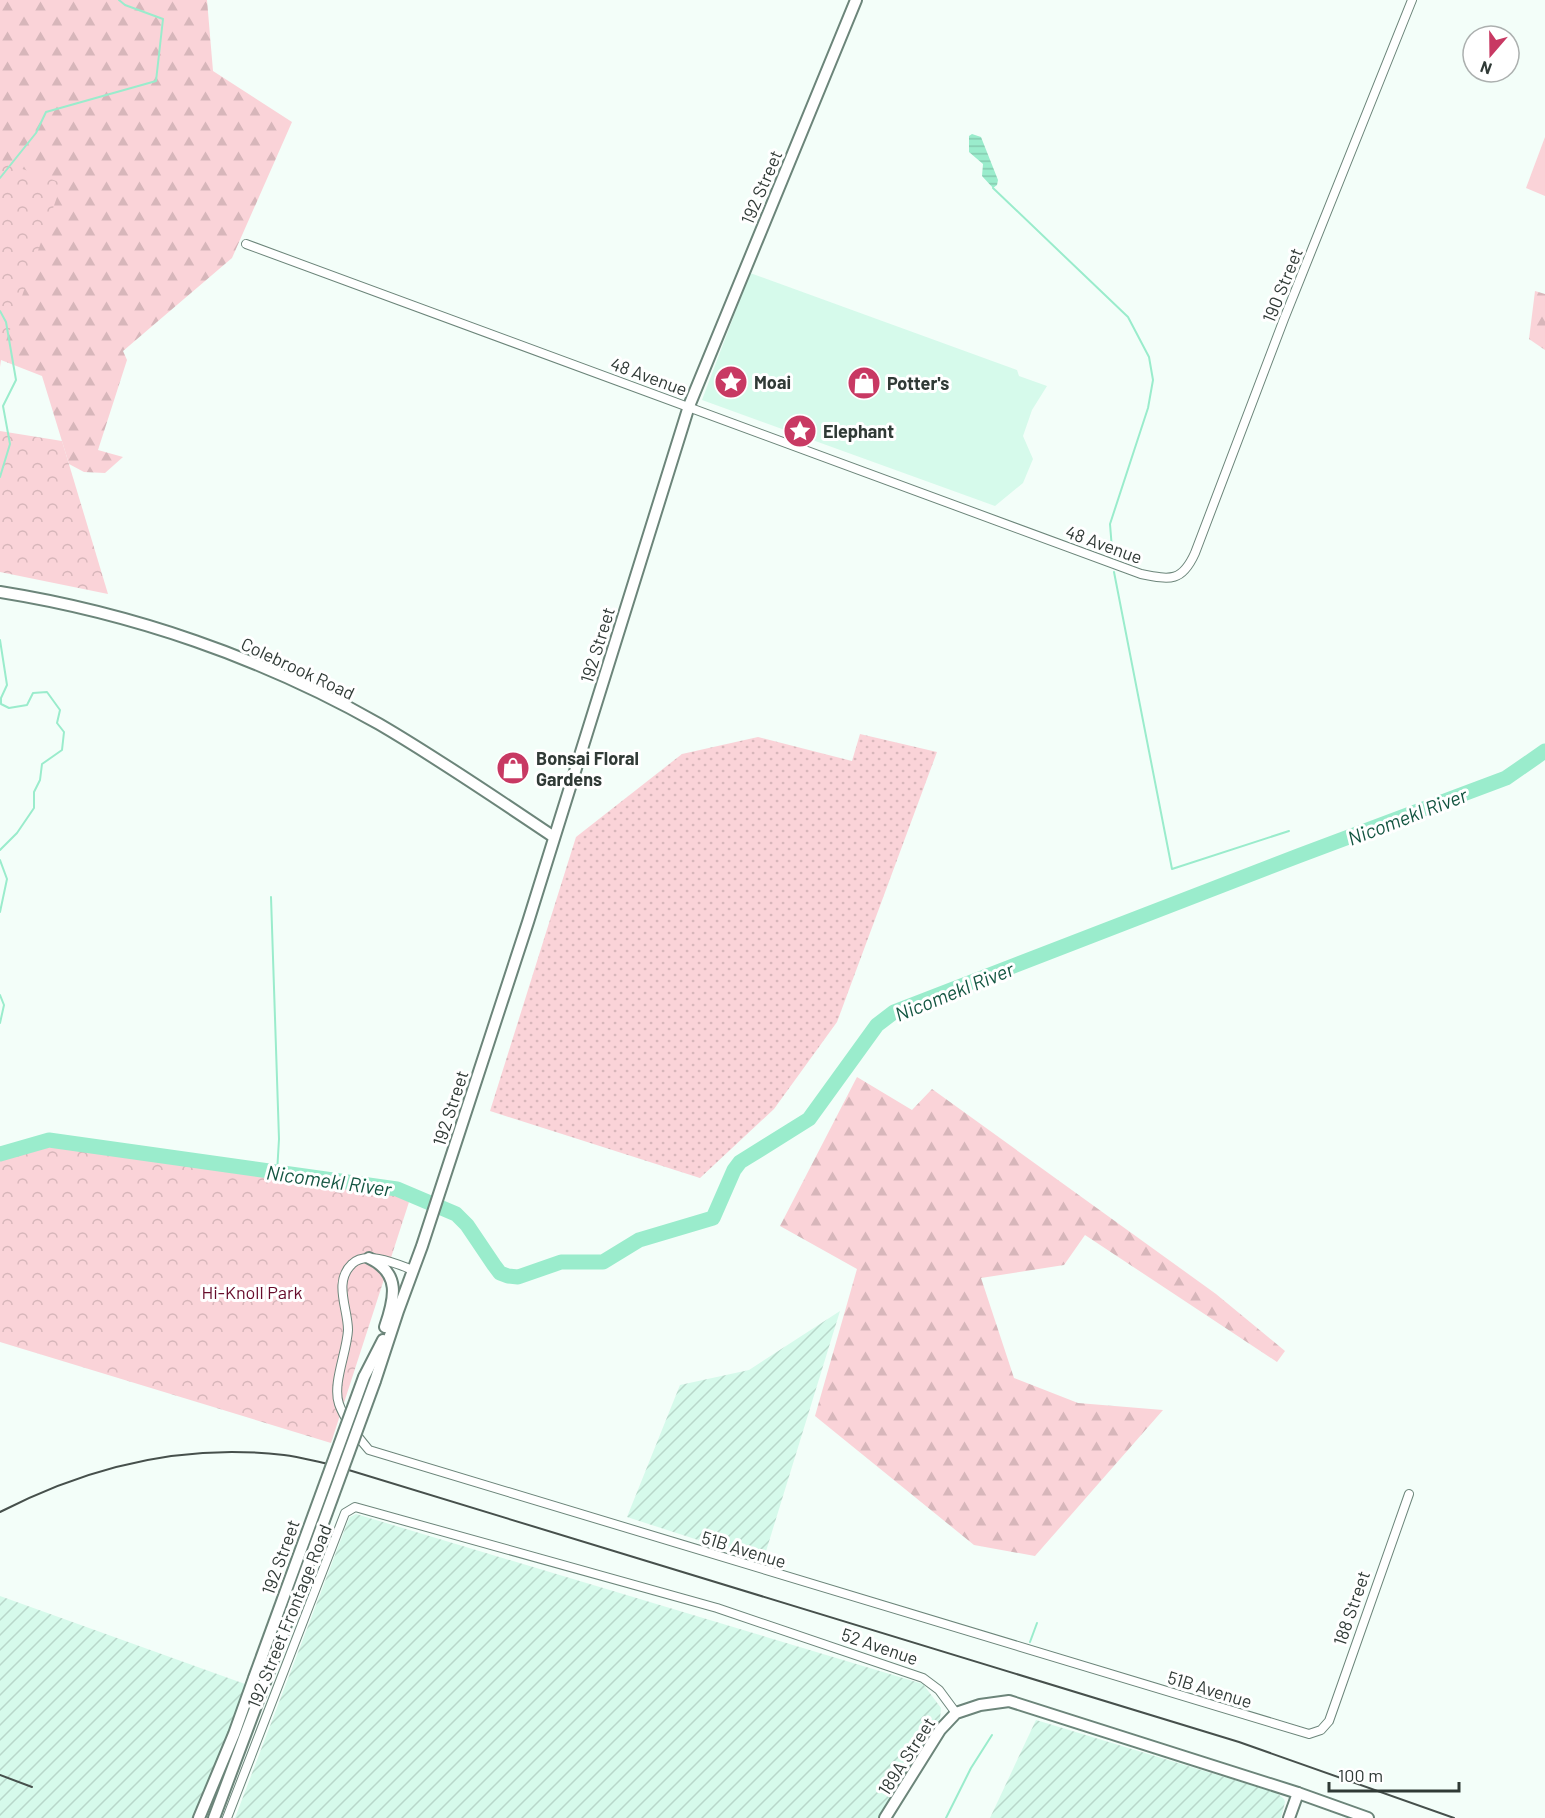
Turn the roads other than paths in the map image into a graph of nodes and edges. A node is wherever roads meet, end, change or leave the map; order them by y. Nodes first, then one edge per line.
1 (856, 0) edge
2 (1412, 0) edge
3 (246, 244) dead end
4 (689, 406) junction
5 (1177, 577) joint
6 (0, 592) edge
7 (554, 837) junction
8 (369, 1258) junction
9 (414, 1270) junction
10 (398, 1311) junction
11 (377, 1351) junction
12 (370, 1379) junction
13 (1409, 1494) dead end
14 (539, 1557) joint
15 (259, 1680) junction
16 (956, 1713) junction
17 (1321, 1730) joint
18 (1298, 1793) junction
19 (200, 1818) edge
20 (214, 1818) edge
21 (227, 1818) edge
22 (885, 1818) edge
23 (1289, 1818) edge
24 (1368, 1818) edge

1 - 4 main road, 192 Street
2 - 5 street, 190 Street
3 - 4 street, 48 Avenue
4 - 5 street, 48 Avenue
4 - 7 main road, 192 Street
6 - 7 main road, Colebrook Road
7 - 9 main road, 192 Street
8 - 9 street
8 - 11 main road
8 - 17 street, 51B Avenue
9 - 10 main road, 192 Street
10 - 11 main road, 192 Street
10 - 12 main road, 192 Street
11 - 12 main road, 192 Street
12 - 15 main road, 192 Street, bridge
13 - 17 street, 188 Street
14 - 16 street, 52 Avenue
14 - 21 street, 192 Street Frontage Road
15 - 19 main road, 192 Street
15 - 20 main road, 192 Street
16 - 18 main road
16 - 22 main road, 189A Street
18 - 23 main road
18 - 24 main road

